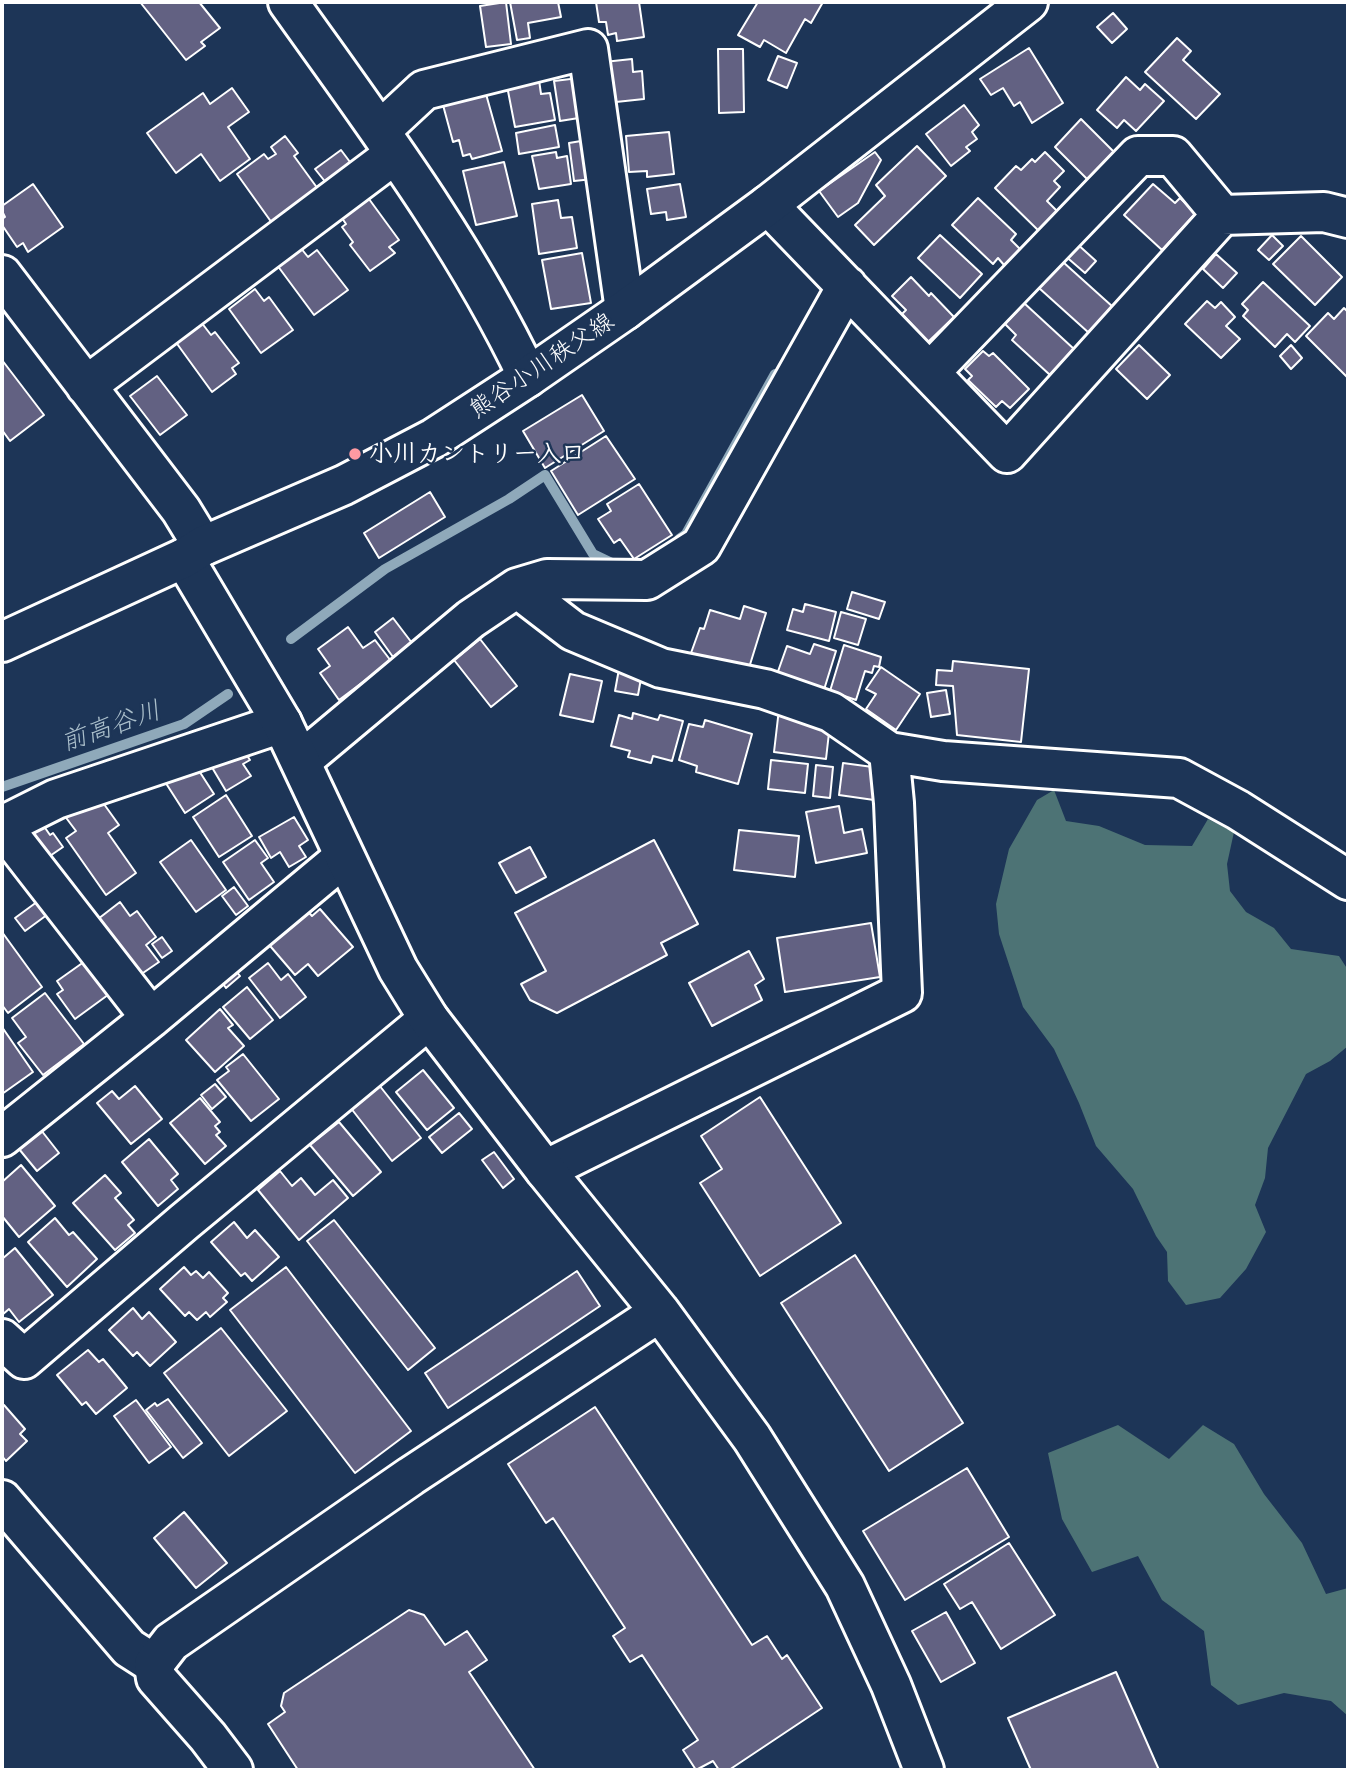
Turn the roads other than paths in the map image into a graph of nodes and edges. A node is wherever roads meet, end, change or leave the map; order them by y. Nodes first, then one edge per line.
1 (288, 2) edge
2 (1028, 2) edge
3 (388, 142) junction
4 (768, 205) junction
5 (1222, 215) junction
6 (1348, 218) edge
7 (2, 275) edge
8 (847, 286) junction
9 (625, 310) junction
10 (930, 372) junction
11 (528, 377) junction
12 (86, 386) junction
13 (194, 552) junction
14 (517, 589) junction
15 (2, 642) edge
16 (282, 723) junction
17 (889, 752) junction
18 (301, 761) junction
19 (2, 826) edge
20 (344, 857) junction
21 (1348, 880) edge
22 (151, 1018) junction
23 (429, 1019) junction
24 (2, 1137) edge
25 (545, 1170) junction
26 (660, 1312) junction
27 (9, 1359) edge
28 (2, 1500) edge
29 (154, 1664) junction
30 (233, 1770) edge
31 (924, 1770) edge

1 - 3 street
2 - 4 street, 熊谷小川秩父線
3 - 9 street
3 - 11 street
3 - 12 street
4 - 8 street
4 - 9 street, 熊谷小川秩父線
5 - 6 street
5 - 10 street
5 - 10 street
7 - 12 street
8 - 10 street
8 - 14 street
9 - 11 street, 熊谷小川秩父線
11 - 13 street, 熊谷小川秩父線
12 - 13 street
13 - 15 street, 熊谷小川秩父線
13 - 16 street
14 - 17 street
14 - 18 street
16 - 18 street
16 - 19 street
17 - 21 street
17 - 25 street
18 - 20 street
19 - 22 street
20 - 22 street
20 - 23 street
22 - 24 street
23 - 25 street
23 - 27 street
25 - 26 street
26 - 29 street
26 - 31 street
28 - 29 street
29 - 30 street

